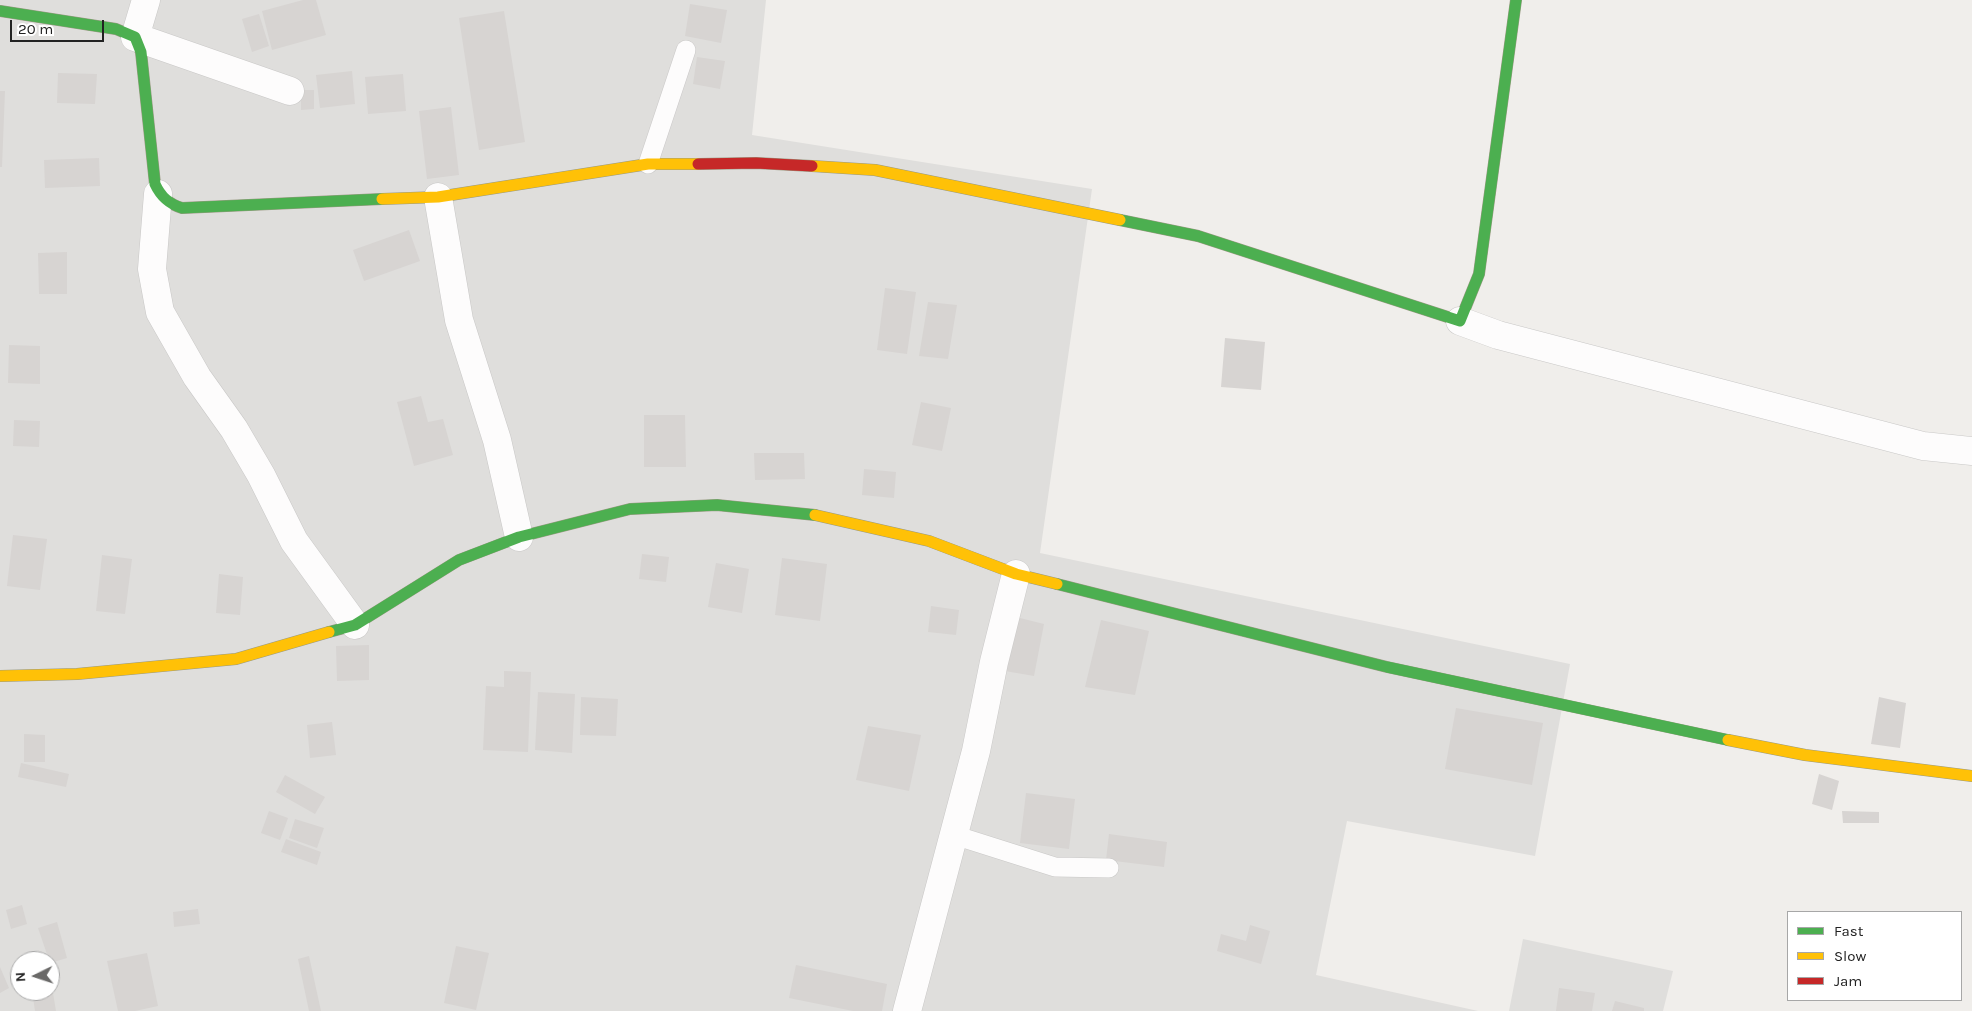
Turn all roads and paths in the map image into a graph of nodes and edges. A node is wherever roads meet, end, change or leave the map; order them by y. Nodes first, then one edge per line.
1 (146, 0) edge
2 (1516, 0) edge
3 (0, 11) edge
4 (135, 37) junction
5 (686, 50) dead end
6 (290, 91) dead end
7 (648, 164) junction
8 (158, 194) junction
9 (438, 197) junction
10 (1460, 321) junction
11 (1972, 451) edge
12 (519, 537) junction
13 (1016, 574) junction
14 (355, 625) junction
15 (0, 676) edge
16 (1972, 776) edge
17 (954, 835) junction
18 (1109, 868) dead end
19 (907, 1011) edge

1 - 4 street
2 - 10 street
3 - 4 street
4 - 6 street
4 - 8 street
5 - 7 lane
7 - 9 street
7 - 10 street
8 - 9 street
8 - 14 street
9 - 12 street
10 - 11 street
12 - 13 street
12 - 14 street
13 - 16 street
13 - 17 street
14 - 15 street
17 - 18 lane
17 - 19 street

